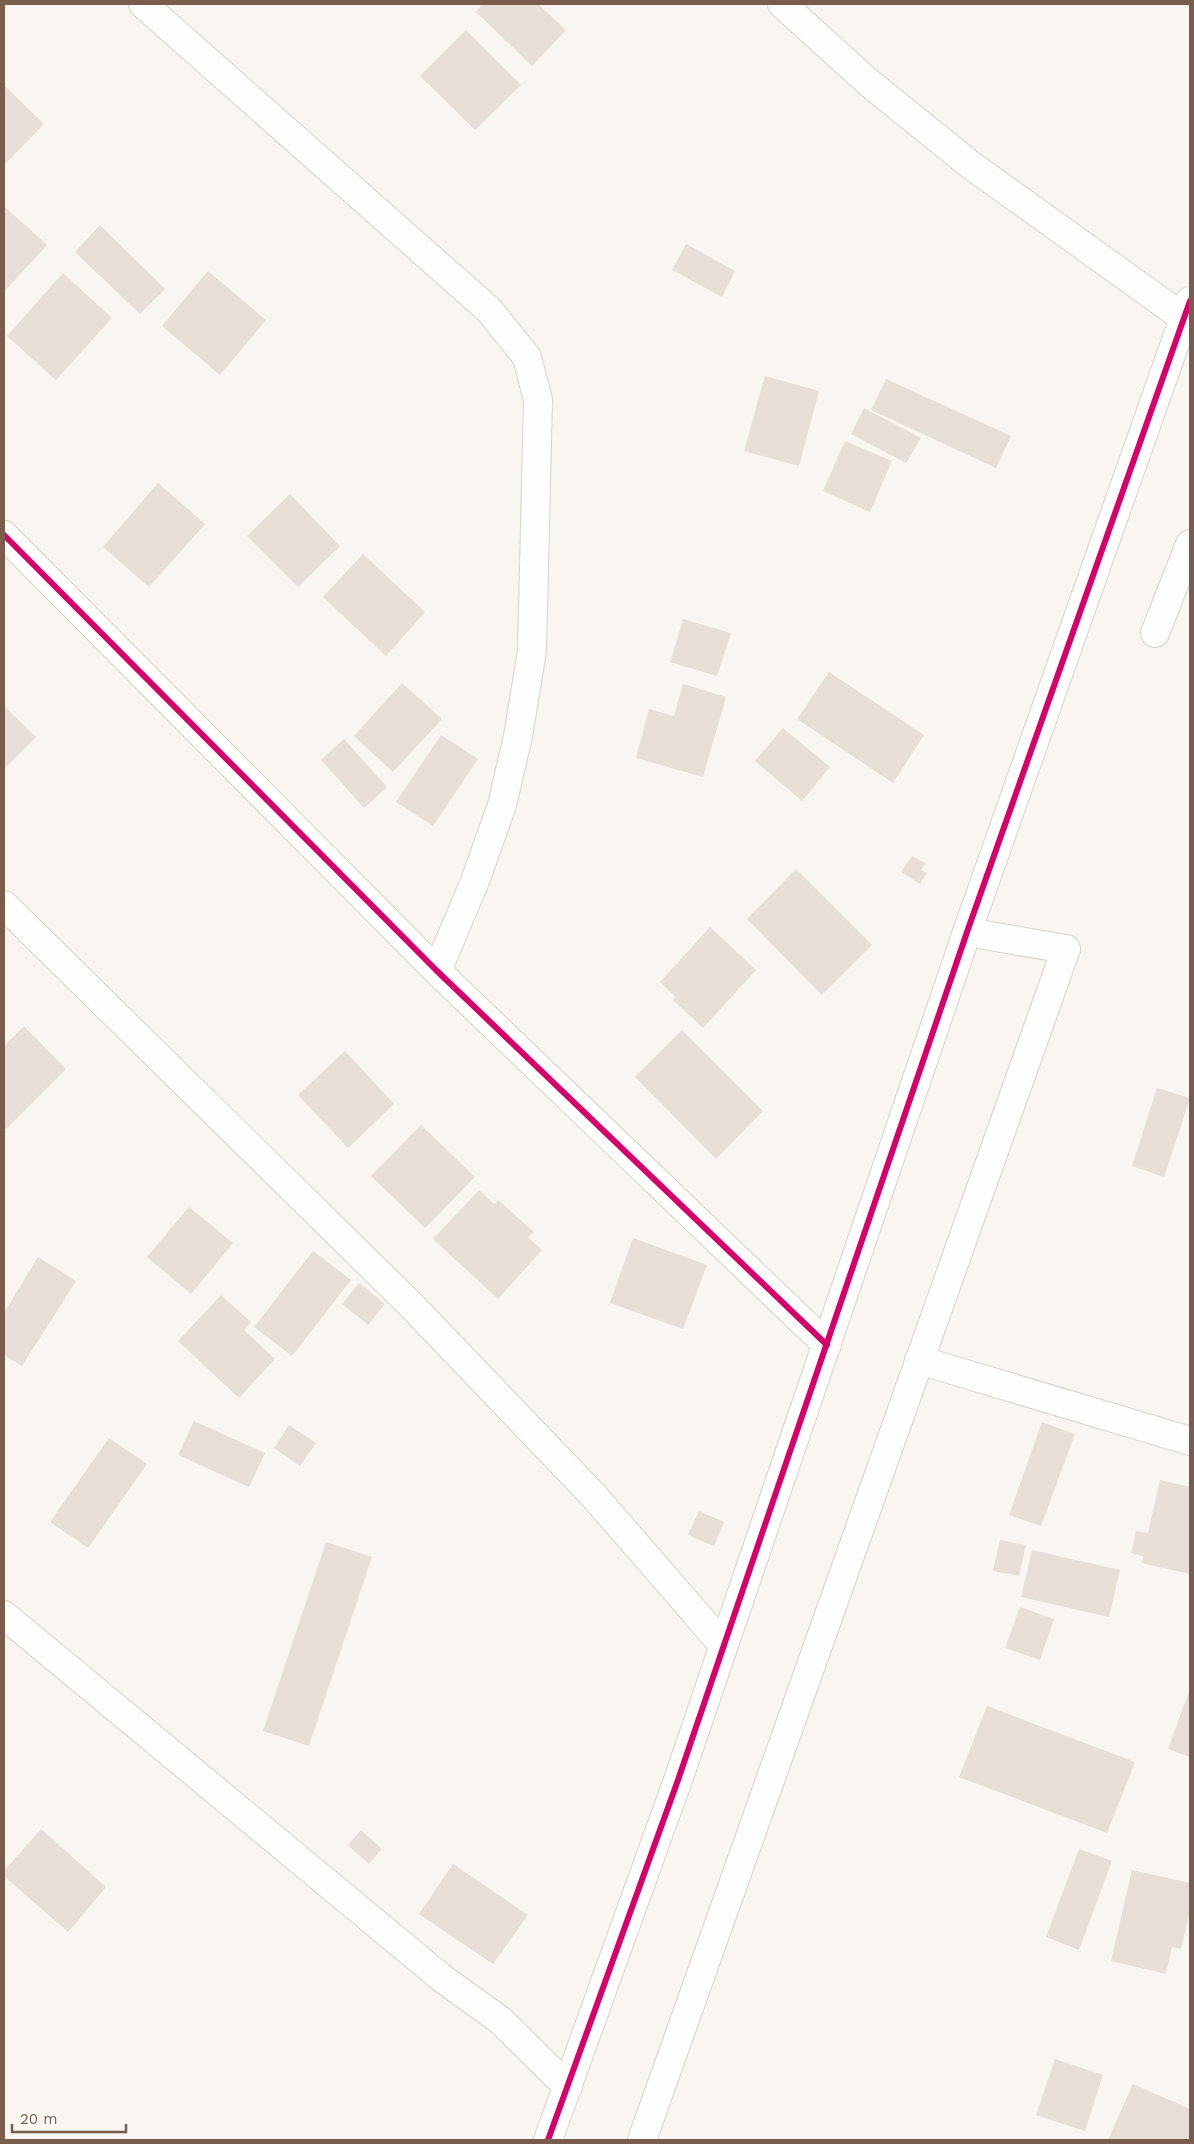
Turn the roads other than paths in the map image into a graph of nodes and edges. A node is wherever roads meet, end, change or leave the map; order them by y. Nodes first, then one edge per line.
1 (143, 4) edge
2 (782, 4) edge
3 (1187, 309) edge
4 (4, 535) edge
5 (1190, 544) edge
6 (1155, 633) dead end
7 (4, 905) edge
8 (967, 932) junction
9 (437, 971) junction
10 (827, 1344) junction
11 (919, 1360) junction
12 (1190, 1441) edge
13 (4, 1615) edge
14 (724, 1646) junction
15 (568, 2087) junction
16 (548, 2140) edge
17 (642, 2140) edge

1 - 9 street
2 - 3 street
3 - 8 street
4 - 9 street
5 - 6 street
7 - 14 street
8 - 10 street
8 - 11 street
9 - 10 street
10 - 14 street
11 - 12 street
11 - 17 street
13 - 15 street
14 - 15 street
15 - 16 street

